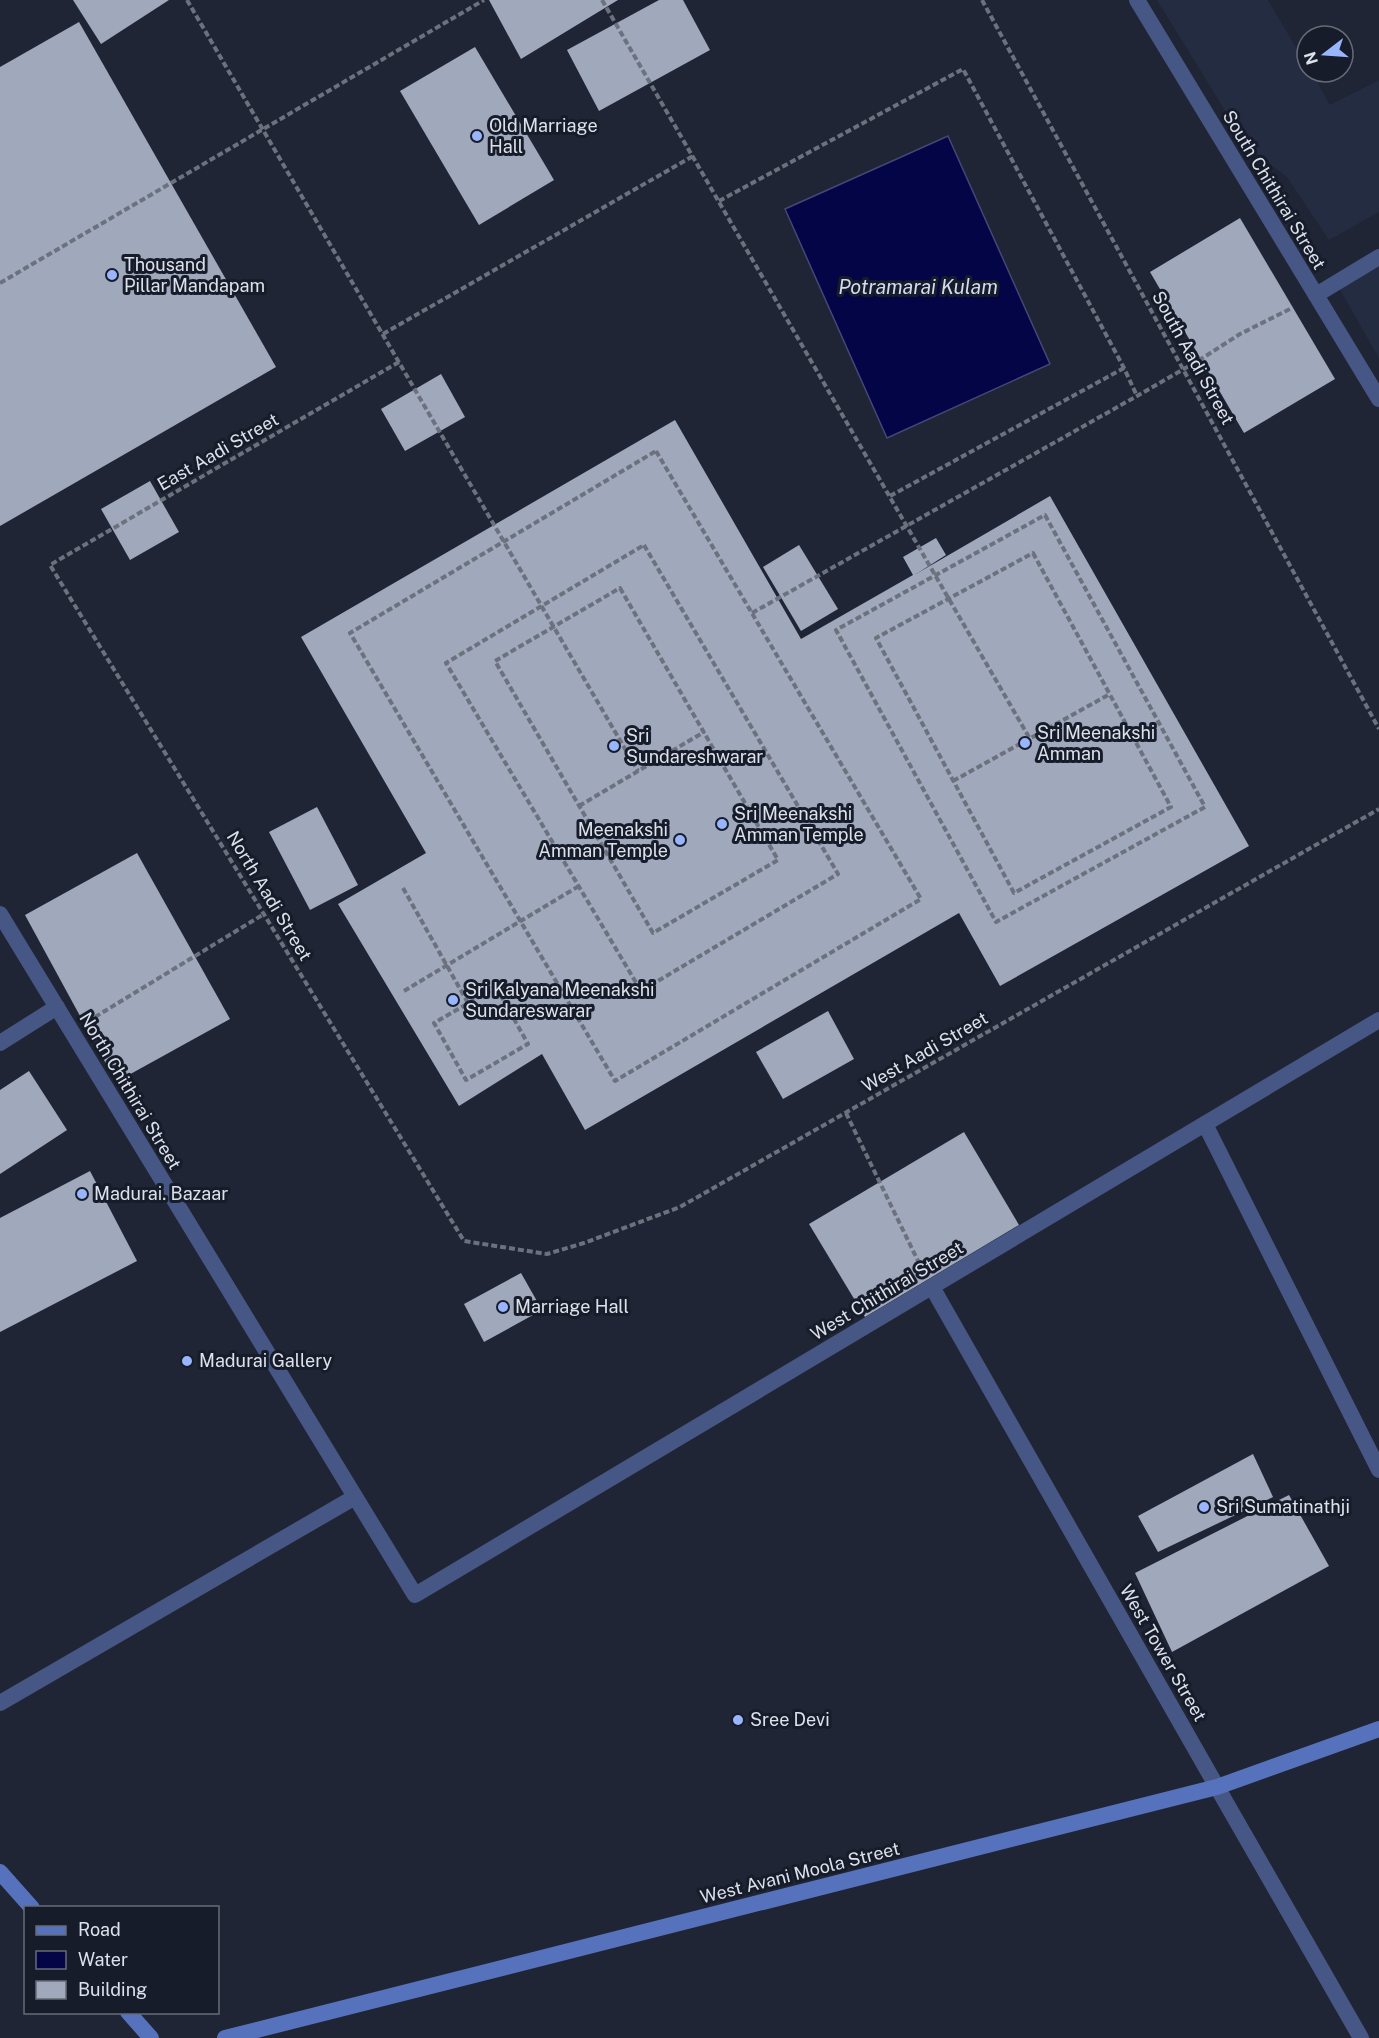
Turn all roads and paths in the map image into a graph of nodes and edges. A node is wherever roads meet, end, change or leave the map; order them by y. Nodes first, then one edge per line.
1 (187, 0) edge
2 (484, 0) edge
3 (602, 0) edge
4 (982, 0) edge
5 (1137, 0) edge
6 (263, 130) junction
7 (693, 156) junction
8 (719, 201) junction
9 (1379, 257) edge
10 (0, 283) edge
11 (1316, 295) junction
12 (383, 334) junction
13 (399, 362) junction
14 (1124, 368) junction
15 (1183, 369) junction
16 (1137, 396) junction
17 (1379, 399) edge
18 (890, 496) junction
19 (907, 526) junction
20 (504, 542) junction
21 (50, 565) joint
22 (935, 575) junction
23 (950, 599) junction
24 (542, 606) junction
25 (752, 613) junction
26 (554, 626) junction
27 (1110, 694) junction
28 (1379, 729) edge
29 (704, 732) junction
30 (1030, 739) junction
31 (638, 771) junction
32 (953, 781) junction
33 (579, 806) junction
34 (1379, 809) edge
35 (579, 886) junction
36 (403, 888) dead end
37 (0, 914) edge
38 (264, 914) junction
39 (520, 921) junction
40 (447, 965) junction
41 (404, 991) dead end
42 (468, 1003) junction
43 (57, 1007) junction
44 (1379, 1020) edge
45 (71, 1031) junction
46 (0, 1043) edge
47 (846, 1113) junction
48 (1205, 1124) junction
49 (464, 1241) joint
50 (932, 1287) junction
51 (1379, 1470) edge
52 (355, 1497) junction
53 (415, 1595) joint
54 (0, 1703) edge
55 (1379, 1729) edge
56 (1218, 1787) junction
57 (0, 1872) edge
58 (30, 1906) edge
59 (129, 2014) edge
60 (151, 2038) edge
61 (225, 2038) edge
62 (1361, 2038) edge

1 - 6 path
2 - 6 path
3 - 7 path
4 - 15 path, South Aadi Street
5 - 11 street, South Chithirai Street
6 - 10 path
6 - 12 path
7 - 8 path
7 - 12 path
8 - 14 path
8 - 18 path
9 - 11 street
11 - 15 path
11 - 17 street, South Chithirai Street
12 - 13 path
13 - 20 path
13 - 21 path, East Aadi Street
14 - 16 path
14 - 18 path
15 - 16 path
15 - 28 path, South Aadi Street
16 - 19 path
18 - 19 path
19 - 22 path
19 - 25 path
20 - 24 path
20 - 25 path
20 - 39 path
21 - 38 path, North Aadi Street
22 - 22 path
22 - 23 path
23 - 27 path
23 - 30 path
23 - 32 path
24 - 26 path
24 - 35 path
24 - 35 path
25 - 39 path
26 - 29 path
26 - 31 path
26 - 33 path
27 - 30 path
27 - 32 path
29 - 31 path
29 - 33 path
30 - 32 path
31 - 33 path
34 - 47 path, West Aadi Street
35 - 39 path
36 - 40 path
37 - 43 street, North Chithirai Street
38 - 45 path
38 - 49 path, North Aadi Street
39 - 40 path
40 - 41 path
40 - 42 path
42 - 42 path
43 - 45 street, North Chithirai Street
43 - 46 street
44 - 48 street, West Chithirai Street
45 - 52 street, North Chithirai Street
47 - 49 path, West Aadi Street
47 - 50 path
48 - 50 street, West Chithirai Street
48 - 51 street
50 - 53 street, West Chithirai Street
50 - 56 street, West Tower Street
52 - 53 street, North Chithirai Street
52 - 54 street
55 - 56 main road, West Avani Moola Street
56 - 61 main road, West Avani Moola Street
56 - 62 street, West Tower Street
57 - 58 main road
59 - 60 main road

